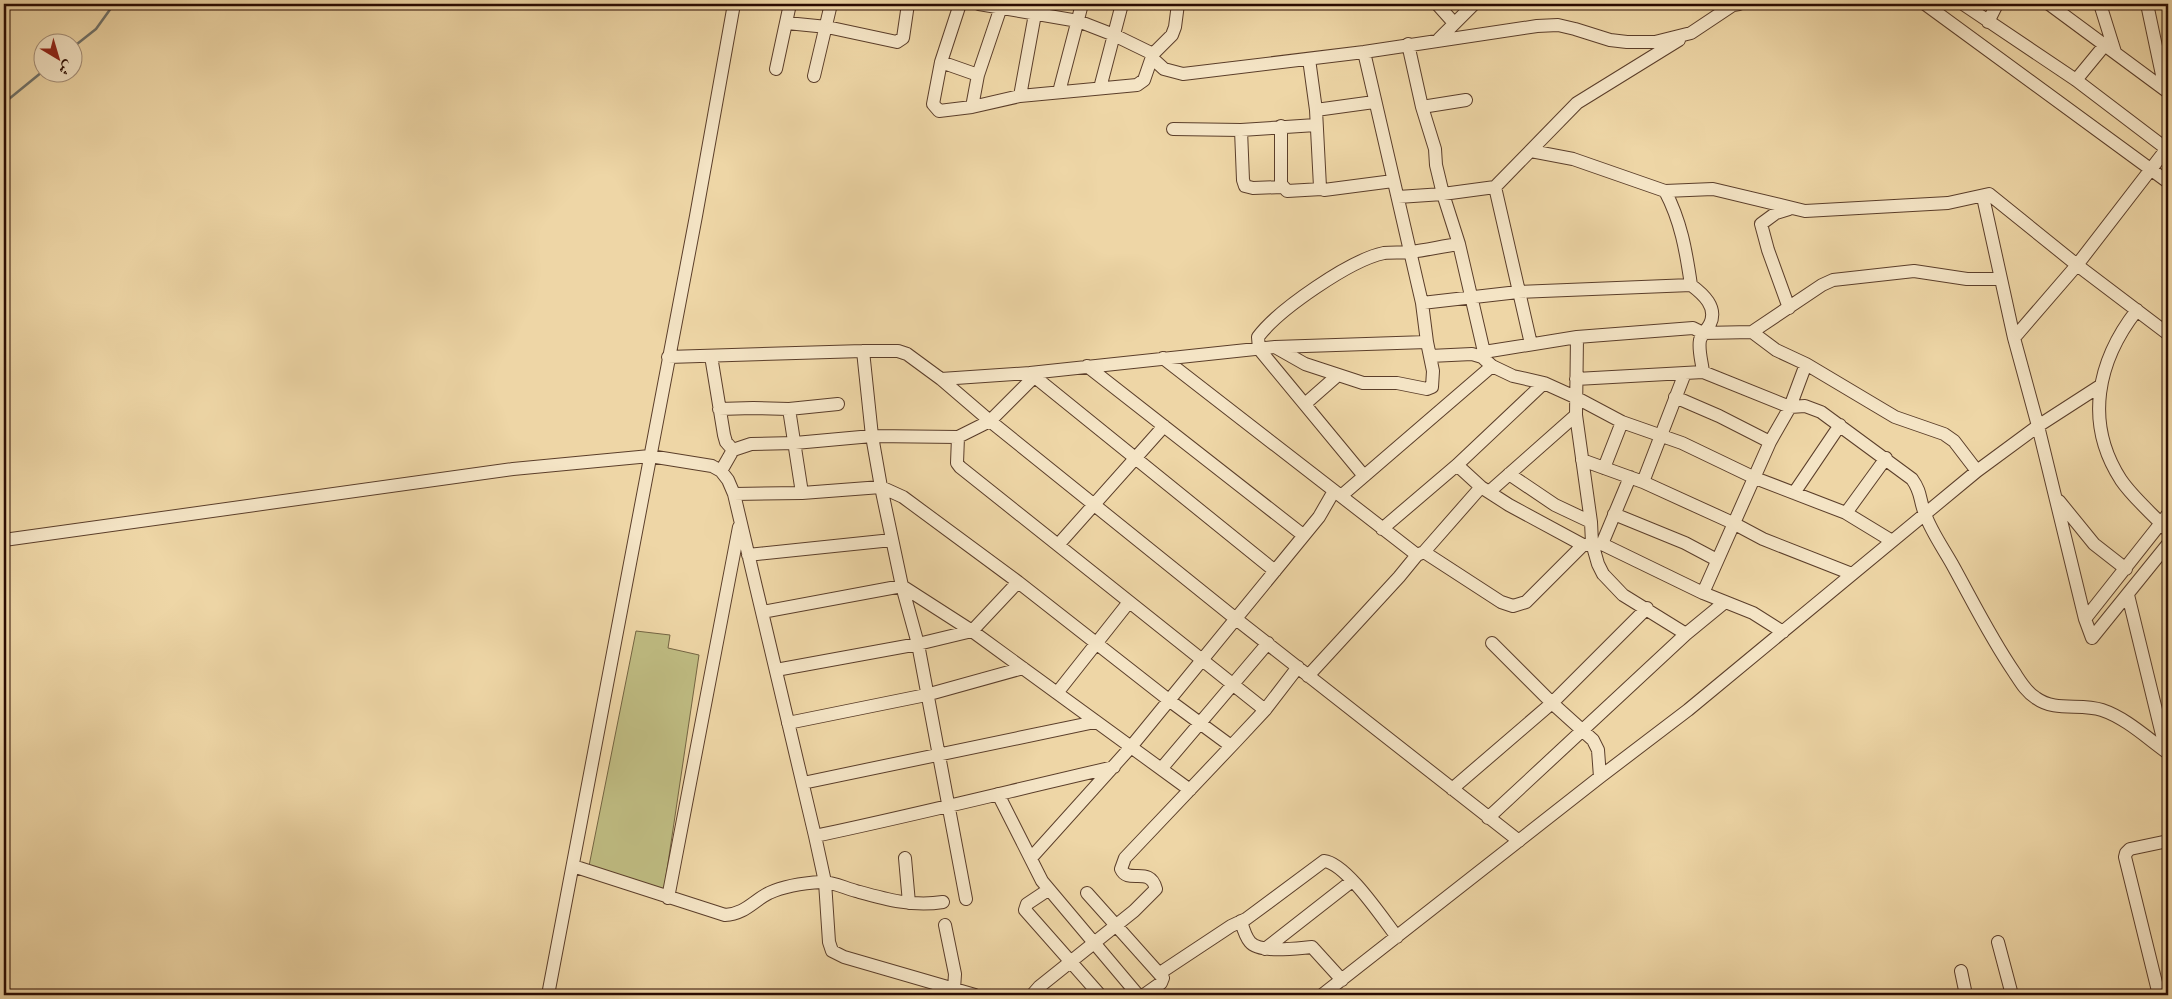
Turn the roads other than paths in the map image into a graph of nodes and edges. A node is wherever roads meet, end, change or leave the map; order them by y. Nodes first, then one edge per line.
1 (734, 4) edge
2 (790, 4) edge
3 (831, 4) edge
4 (908, 4) edge
5 (960, 4) edge
6 (979, 4) edge
7 (1082, 4) edge
8 (1122, 4) edge
9 (1178, 4) edge
10 (1437, 4) edge
11 (1474, 4) edge
12 (1735, 4) edge
13 (1926, 4) edge
14 (1963, 4) edge
15 (1997, 4) edge
16 (2049, 4) edge
17 (2100, 4) edge
18 (2147, 4) edge
19 (1001, 5) edge
20 (1940, 8) edge
21 (1035, 14) junction
22 (1078, 21) junction
23 (1988, 22) junction
24 (788, 23) junction
25 (1454, 24) junction
26 (827, 27) junction
27 (1691, 33) junction
28 (1114, 35) junction
29 (1439, 39) junction
30 (1408, 44) junction
31 (2110, 49) junction
32 (1364, 52) junction
33 (1153, 56) junction
34 (1309, 59) junction
35 (941, 62) junction
36 (776, 68) dead end
37 (978, 75) junction
38 (814, 76) dead end
39 (2076, 80) junction
40 (1100, 88) junction
41 (2166, 91) edge
42 (1058, 92) junction
43 (1020, 96) junction
44 (1466, 100) dead end
45 (1374, 102) junction
46 (972, 107) junction
47 (1422, 107) junction
48 (1316, 110) junction
49 (1281, 126) junction
50 (1316, 126) junction
51 (1173, 130) dead end
52 (1241, 130) junction
53 (2168, 149) edge
54 (1531, 151) junction
55 (2150, 169) junction
56 (1393, 181) junction
57 (2168, 182) edge
58 (1283, 187) junction
59 (1495, 187) junction
60 (1322, 189) junction
61 (1665, 191) junction
62 (1443, 194) junction
63 (1398, 197) junction
64 (1983, 197) junction
65 (1789, 209) junction
66 (1459, 244) junction
67 (1410, 252) junction
68 (2077, 265) junction
69 (2001, 279) junction
70 (1691, 285) junction
71 (1518, 292) junction
72 (1472, 298) junction
73 (1422, 303) junction
74 (1789, 308) junction
75 (2137, 310) junction
76 (1752, 332) junction
77 (1703, 333) junction
78 (2168, 334) edge
79 (1577, 337) junction
80 (2014, 338) junction
81 (1427, 342) junction
82 (1531, 344) junction
83 (1275, 348) junction
84 (1259, 349) junction
85 (863, 352) junction
86 (711, 356) junction
87 (1430, 356) junction
88 (668, 357) junction
89 (1163, 358) junction
90 (1486, 358) junction
91 (1806, 364) junction
92 (1087, 366) junction
93 (1703, 372) junction
94 (1685, 373) junction
95 (1032, 375) junction
96 (1338, 375) junction
97 (941, 379) junction
98 (1576, 379) junction
99 (1544, 383) junction
100 (2100, 386) junction
101 (1575, 397) junction
102 (1675, 397) junction
103 (838, 404) dead end
104 (1305, 404) junction
105 (1790, 407) junction
106 (719, 409) junction
107 (789, 409) junction
108 (1576, 415) junction
109 (990, 421) junction
110 (1622, 422) junction
111 (1840, 425) junction
112 (1164, 426) junction
113 (2038, 426) junction
114 (1660, 435) junction
115 (872, 436) junction
116 (958, 436) junction
117 (1770, 442) junction
118 (795, 443) junction
119 (733, 450) junction
120 (650, 456) junction
121 (1886, 458) junction
122 (1135, 459) junction
123 (1582, 460) junction
124 (1457, 465) junction
125 (1604, 468) junction
126 (721, 471) junction
127 (1977, 471) junction
128 (1509, 474) junction
129 (1364, 476) junction
130 (1630, 477) junction
131 (1755, 478) junction
132 (1642, 482) junction
133 (881, 487) junction
134 (1485, 490) junction
135 (802, 493) junction
136 (1337, 493) junction
137 (1794, 493) junction
138 (734, 494) junction
139 (2056, 497) junction
140 (1094, 505) junction
141 (1846, 513) junction
142 (1614, 514) junction
143 (1924, 514) junction
144 (740, 521) junction
145 (1591, 522) junction
146 (1733, 523) junction
147 (2166, 523) edge
148 (1382, 529) junction
149 (1303, 535) junction
150 (4, 540) edge
151 (892, 540) junction
152 (1892, 541) junction
153 (1592, 544) junction
154 (2168, 544) edge
155 (1058, 545) junction
156 (1421, 554) junction
157 (748, 555) junction
158 (1717, 560) junction
159 (2126, 569) junction
160 (1275, 570) junction
161 (1852, 574) junction
162 (1018, 582) junction
163 (902, 586) junction
164 (1703, 593) junction
165 (2128, 595) junction
166 (1129, 602) junction
167 (1725, 602) junction
168 (1646, 608) junction
169 (762, 612) junction
170 (1236, 619) junction
171 (2085, 619) junction
172 (972, 631) junction
173 (1783, 632) junction
174 (1686, 634) junction
175 (1268, 642) junction
176 (1096, 643) junction
177 (1492, 643) dead end
178 (918, 644) junction
179 (1202, 660) junction
180 (1298, 667) junction
181 (1023, 668) junction
182 (776, 670) junction
183 (1308, 676) junction
184 (1233, 684) junction
185 (1057, 693) junction
186 (926, 695) junction
187 (1170, 701) junction
188 (1552, 703) junction
189 (1265, 710) junction
190 (1095, 722) junction
191 (1200, 722) junction
192 (788, 723) junction
193 (1582, 729) junction
194 (1231, 746) junction
195 (1130, 748) junction
196 (2167, 752) edge
197 (938, 756) junction
198 (1114, 767) junction
199 (1161, 769) junction
200 (1600, 777) junction
201 (803, 783) junction
202 (1452, 789) junction
203 (1190, 790) junction
204 (998, 794) junction
205 (948, 808) junction
206 (1488, 818) junction
207 (815, 836) junction
208 (1519, 841) junction
209 (2168, 841) edge
210 (905, 858) dead end
211 (1032, 858) junction
212 (573, 866) junction
213 (1352, 881) junction
214 (825, 882) junction
215 (1048, 890) junction
216 (1087, 893) dead end
217 (668, 898) junction
218 (966, 899) dead end
219 (943, 902) dead end
220 (909, 904) junction
221 (1241, 921) junction
222 (945, 925) dead end
223 (1116, 925) junction
224 (1397, 937) junction
225 (1094, 942) junction
226 (1998, 942) dead end
227 (1265, 949) junction
228 (1071, 962) junction
229 (1962, 971) dead end
230 (1160, 973) junction
231 (1342, 980) junction
232 (954, 989) junction
233 (548, 995) edge
234 (975, 995) edge
235 (1032, 995) edge
236 (1100, 995) edge
237 (1138, 995) edge
238 (1144, 995) edge
239 (1322, 995) edge
240 (1966, 995) edge
241 (2012, 995) edge
242 (2159, 995) edge

1 - 88 street
2 - 24 street
3 - 26 street
4 - 26 street
5 - 35 street
6 - 19 street
7 - 22 street
8 - 28 street
9 - 33 street
10 - 25 street
11 - 25 street
12 - 27 street
13 - 20 street
14 - 23 street
15 - 23 street
16 - 31 street
17 - 31 street
18 - 41 street
19 - 21 street
19 - 37 street
20 - 55 street
21 - 22 street
21 - 43 street
22 - 28 street
22 - 42 street
23 - 39 street
24 - 26 street
24 - 36 street
25 - 29 street
26 - 38 street
27 - 29 street
27 - 54 street
28 - 33 street
28 - 40 street
29 - 30 street
30 - 32 street
30 - 47 street
31 - 39 street
31 - 41 street
32 - 34 street
32 - 45 street
33 - 34 street
33 - 40 street
34 - 48 street
35 - 37 street
35 - 46 street
37 - 46 street
39 - 53 street
40 - 42 street
42 - 43 street
43 - 46 street
44 - 47 street
45 - 48 street
45 - 56 street
47 - 62 street
48 - 50 street
49 - 50 street
49 - 52 street
49 - 58 street
50 - 60 street
51 - 52 street
52 - 58 street
53 - 55 street
54 - 59 street
54 - 61 street
55 - 57 street
55 - 68 street
56 - 60 street
56 - 63 street
58 - 60 street
59 - 62 street
59 - 71 street
61 - 65 street
61 - 70 street
62 - 63 street
62 - 66 street
63 - 67 street
64 - 65 street
64 - 68 street
64 - 69 street
65 - 74 street
66 - 67 street
66 - 72 street
67 - 73 street
67 - 84 street
68 - 75 street
68 - 80 street
69 - 74 street
69 - 80 street
70 - 71 street
70 - 77 street
71 - 72 street
71 - 82 street
72 - 73 street
72 - 90 street
73 - 81 street
74 - 76 street
75 - 78 street
75 - 100 street
76 - 77 street
76 - 91 street
77 - 79 street
77 - 93 street
79 - 82 street
79 - 98 street
80 - 113 street
81 - 83 street
81 - 87 street
82 - 90 street
83 - 84 street
83 - 96 street
84 - 89 street
84 - 104 street
85 - 86 street
85 - 97 street
85 - 115 street
86 - 88 street
86 - 106 street
87 - 90 street
87 - 96 street
88 - 120 street
89 - 92 street
89 - 136 street
90 - 99 street
90 - 129 street
91 - 105 street
91 - 127 street
92 - 95 street
92 - 112 street
93 - 94 street
93 - 105 street
94 - 98 street
94 - 102 street
95 - 97 street
95 - 109 street
95 - 122 street
96 - 104 street
97 - 109 street
98 - 101 street
99 - 101 street
99 - 124 street
100 - 113 street
100 - 147 street
101 - 108 street
101 - 110 street
102 - 114 street
102 - 117 street
103 - 107 street
104 - 129 street
105 - 111 street
105 - 117 street
106 - 107 street
106 - 119 street
107 - 118 street
108 - 123 street
108 - 128 street
109 - 116 street
109 - 140 street
110 - 114 street
110 - 125 street
111 - 121 street
111 - 137 street
112 - 122 street
112 - 149 street
113 - 127 street
113 - 139 street
114 - 131 street
114 - 132 street
115 - 116 street
115 - 118 street
115 - 133 street
116 - 155 street
117 - 131 street
118 - 119 street
118 - 135 street
119 - 126 street
120 - 126 street
120 - 150 street
120 - 212 street
121 - 141 street
121 - 143 street
122 - 140 street
122 - 160 street
123 - 125 street
123 - 145 street
124 - 134 street
124 - 148 street
125 - 130 street
126 - 138 street
127 - 143 street
128 - 134 street
128 - 145 street
129 - 136 street
130 - 132 street
130 - 142 street
131 - 137 street
131 - 146 street
132 - 146 street
133 - 135 street
133 - 151 street
133 - 162 street
134 - 153 street
134 - 156 street
135 - 138 street
136 - 148 street
136 - 149 street
137 - 141 street
138 - 144 street
139 - 159 street
139 - 171 street
140 - 155 street
140 - 170 street
141 - 152 street
142 - 153 street
142 - 158 street
143 - 152 street
143 - 196 street
144 - 157 street
144 - 217 street
145 - 153 street
146 - 158 street
146 - 161 street
147 - 159 street
148 - 156 street
149 - 160 street
151 - 157 street
151 - 163 street
152 - 161 street
153 - 156 street
153 - 164 street
153 - 168 street
154 - 165 street
155 - 166 street
156 - 183 street
157 - 169 street
158 - 164 street
159 - 171 street
160 - 170 street
161 - 173 street
162 - 172 street
162 - 176 street
163 - 169 street
163 - 172 street
163 - 178 street
164 - 167 street
165 - 171 street
165 - 196 street
166 - 176 street
166 - 179 street
167 - 173 street
167 - 174 street
168 - 174 street
168 - 188 street
169 - 182 street
170 - 175 street
170 - 179 street
172 - 178 street
172 - 181 street
173 - 200 street
174 - 193 street
175 - 180 street
175 - 184 street
176 - 185 street
176 - 187 street
177 - 188 street
178 - 182 street
178 - 186 street
179 - 184 street
179 - 187 street
180 - 183 street
180 - 189 street
181 - 185 street
181 - 186 street
182 - 192 street
183 - 202 street
184 - 189 street
184 - 191 street
185 - 190 street
186 - 192 street
186 - 197 street
187 - 191 street
187 - 195 street
188 - 193 street
188 - 202 street
189 - 194 street
190 - 195 street
190 - 197 street
191 - 194 street
191 - 199 street
192 - 201 street
193 - 200 street
193 - 206 street
194 - 203 street
195 - 198 street
195 - 199 street
197 - 201 street
197 - 205 street
198 - 204 street
198 - 211 street
199 - 203 street
200 - 208 street
201 - 207 street
202 - 206 street
203 - 223 street
204 - 205 street
204 - 211 street
205 - 207 street
205 - 218 street
206 - 208 street
207 - 214 street
208 - 224 street
209 - 242 street
210 - 220 street
211 - 215 street
212 - 217 street
212 - 233 street
213 - 221 street
213 - 224 street
213 - 227 street
214 - 217 street
214 - 220 street
214 - 232 street
215 - 225 street
215 - 228 street
216 - 223 street
219 - 220 street
221 - 227 street
221 - 230 street
222 - 232 street
223 - 225 street
223 - 230 street
224 - 231 street
225 - 228 street
225 - 237 street
226 - 241 street
227 - 231 street
228 - 235 street
228 - 236 street
229 - 240 street
230 - 238 street
231 - 239 street
232 - 234 street

